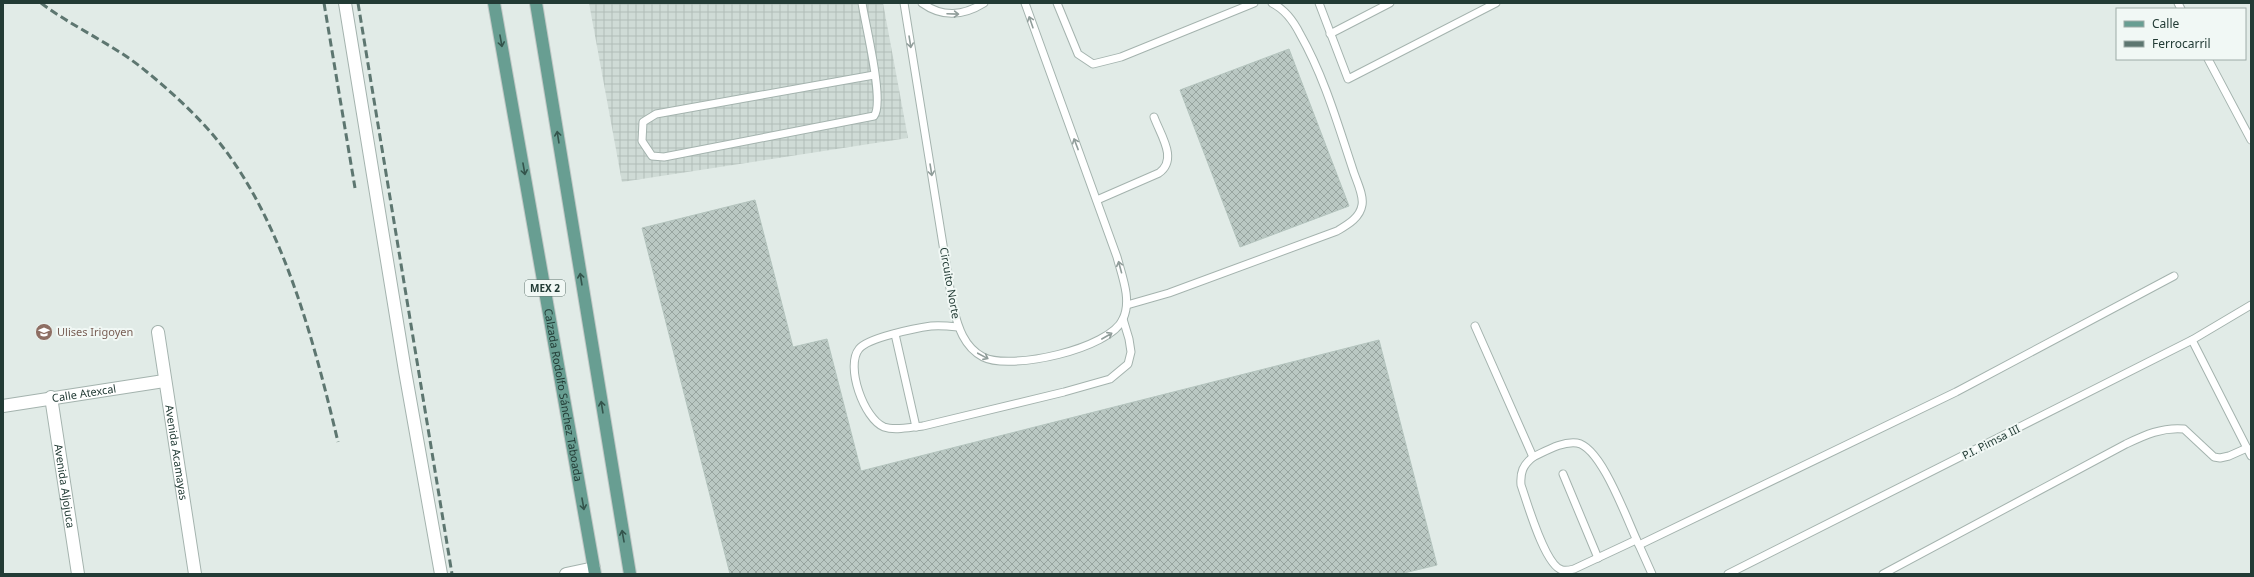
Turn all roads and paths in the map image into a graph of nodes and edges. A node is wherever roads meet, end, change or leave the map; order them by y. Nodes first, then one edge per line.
1 (346, 3) edge
2 (494, 3) edge
3 (536, 3) edge
4 (862, 3) edge
5 (904, 3) edge
6 (922, 3) edge
7 (984, 3) edge
8 (1025, 3) edge
9 (1057, 3) edge
10 (1254, 3) edge
11 (1272, 3) edge
12 (1319, 3) edge
13 (1390, 3) edge
14 (1496, 3) edge
15 (1330, 34) junction
16 (2209, 60) edge
17 (874, 75) junction
18 (1154, 117) dead end
19 (2251, 140) edge
20 (1097, 200) junction
21 (2174, 276) dead end
22 (1127, 305) junction
23 (2251, 305) edge
24 (1123, 319) junction
25 (1475, 326) dead end
26 (958, 327) junction
27 (158, 332) dead end
28 (895, 334) junction
29 (2192, 340) junction
30 (164, 381) junction
31 (51, 397) junction
32 (3, 406) edge
33 (916, 427) junction
34 (2247, 448) junction
35 (2251, 456) edge
36 (1533, 457) junction
37 (1563, 474) dead end
38 (1638, 543) junction
39 (1598, 558) junction
40 (594, 571) edge
41 (1732, 573) edge
42 (78, 574) edge
43 (195, 574) edge
44 (441, 574) edge
45 (566, 574) edge
46 (630, 574) edge
47 (1652, 574) edge
48 (1883, 574) edge

1 - 44 street
2 -> 40 main road, Calzada Rodolfo Sánchez Taboada / MEX 2
46 -> 3 main road, MEX 2
4 - 17 lane
5 -> 26 lane, Circuito Norte
6 -> 7 lane
20 -> 8 lane, Circuito Norte
9 - 10 lane
11 - 22 lane
12 - 15 lane
13 - 15 lane
14 - 15 lane
16 - 19 lane
17 - 17 lane
18 - 20 lane
22 -> 20 lane, Circuito Norte
21 - 38 lane
22 - 24 lane, Circuito Norte
23 - 29 lane, P.I. Pimsa III
26 -> 24 lane, Circuito Norte
24 - 33 lane
25 - 36 lane
26 - 28 lane
27 - 30 street, Avenida Acamayas
28 - 33 lane
28 - 33 lane
29 - 34 lane
29 - 41 lane, P.I. Pimsa III
30 - 31 street, Calle Atexcal
30 - 43 street, Avenida Acamayas
31 - 32 street, Calle Atexcal
31 - 42 street, Avenida Aljojuca
34 - 35 lane
34 - 48 lane
36 - 38 lane
36 - 39 lane
37 - 39 lane
38 - 39 lane
38 - 47 lane
40 - 45 street

